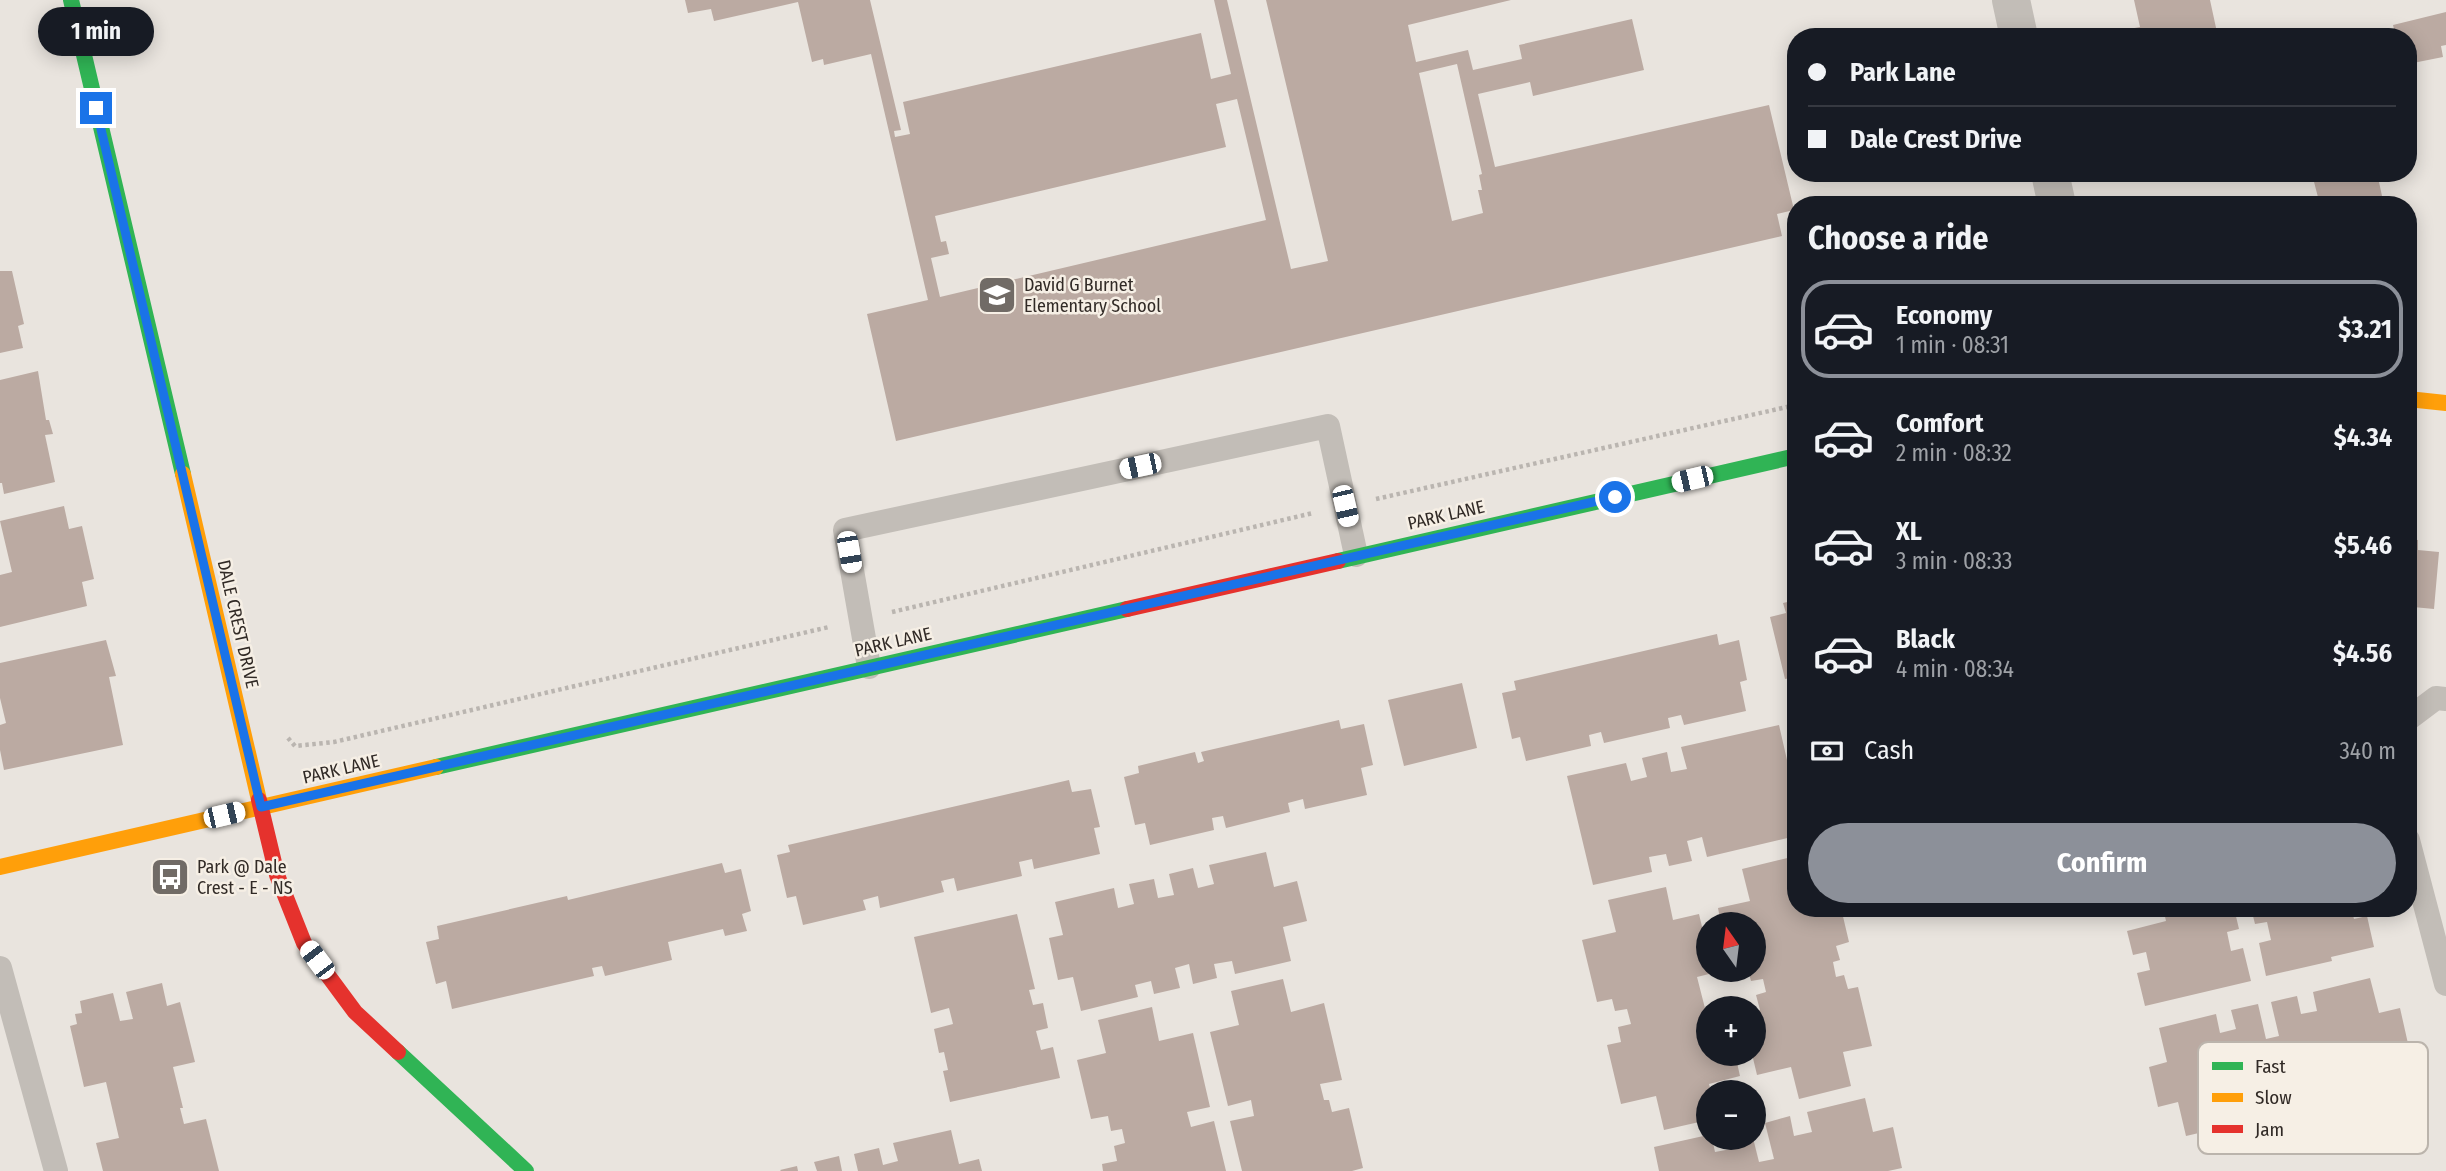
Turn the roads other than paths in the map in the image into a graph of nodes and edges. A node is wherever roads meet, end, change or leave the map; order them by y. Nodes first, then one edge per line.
1 (71, 0) edge
2 (2011, 0) edge
3 (2017, 28) edge
4 (2417, 400) edge
5 (2446, 403) edge
6 (1787, 458) edge
7 (1356, 555) junction
8 (869, 667) junction
9 (2446, 699) edge
10 (2417, 712) edge
11 (261, 807) junction
12 (0, 867) edge
13 (2417, 874) edge
14 (0, 968) edge
15 (2446, 984) edge
16 (56, 1171) edge
17 (526, 1171) edge

1 - 11 street, DALE CREST DRIVE
2 - 3 street
4 - 5 street
6 - 7 street, PARK LANE
7 - 8 street, PARK LANE
7 - 8 lane
8 - 11 street, PARK LANE
9 - 10 lane
11 - 12 street, PARK LANE
11 - 17 street, DALE CREST DRIVE
13 - 15 lane
14 - 16 lane

